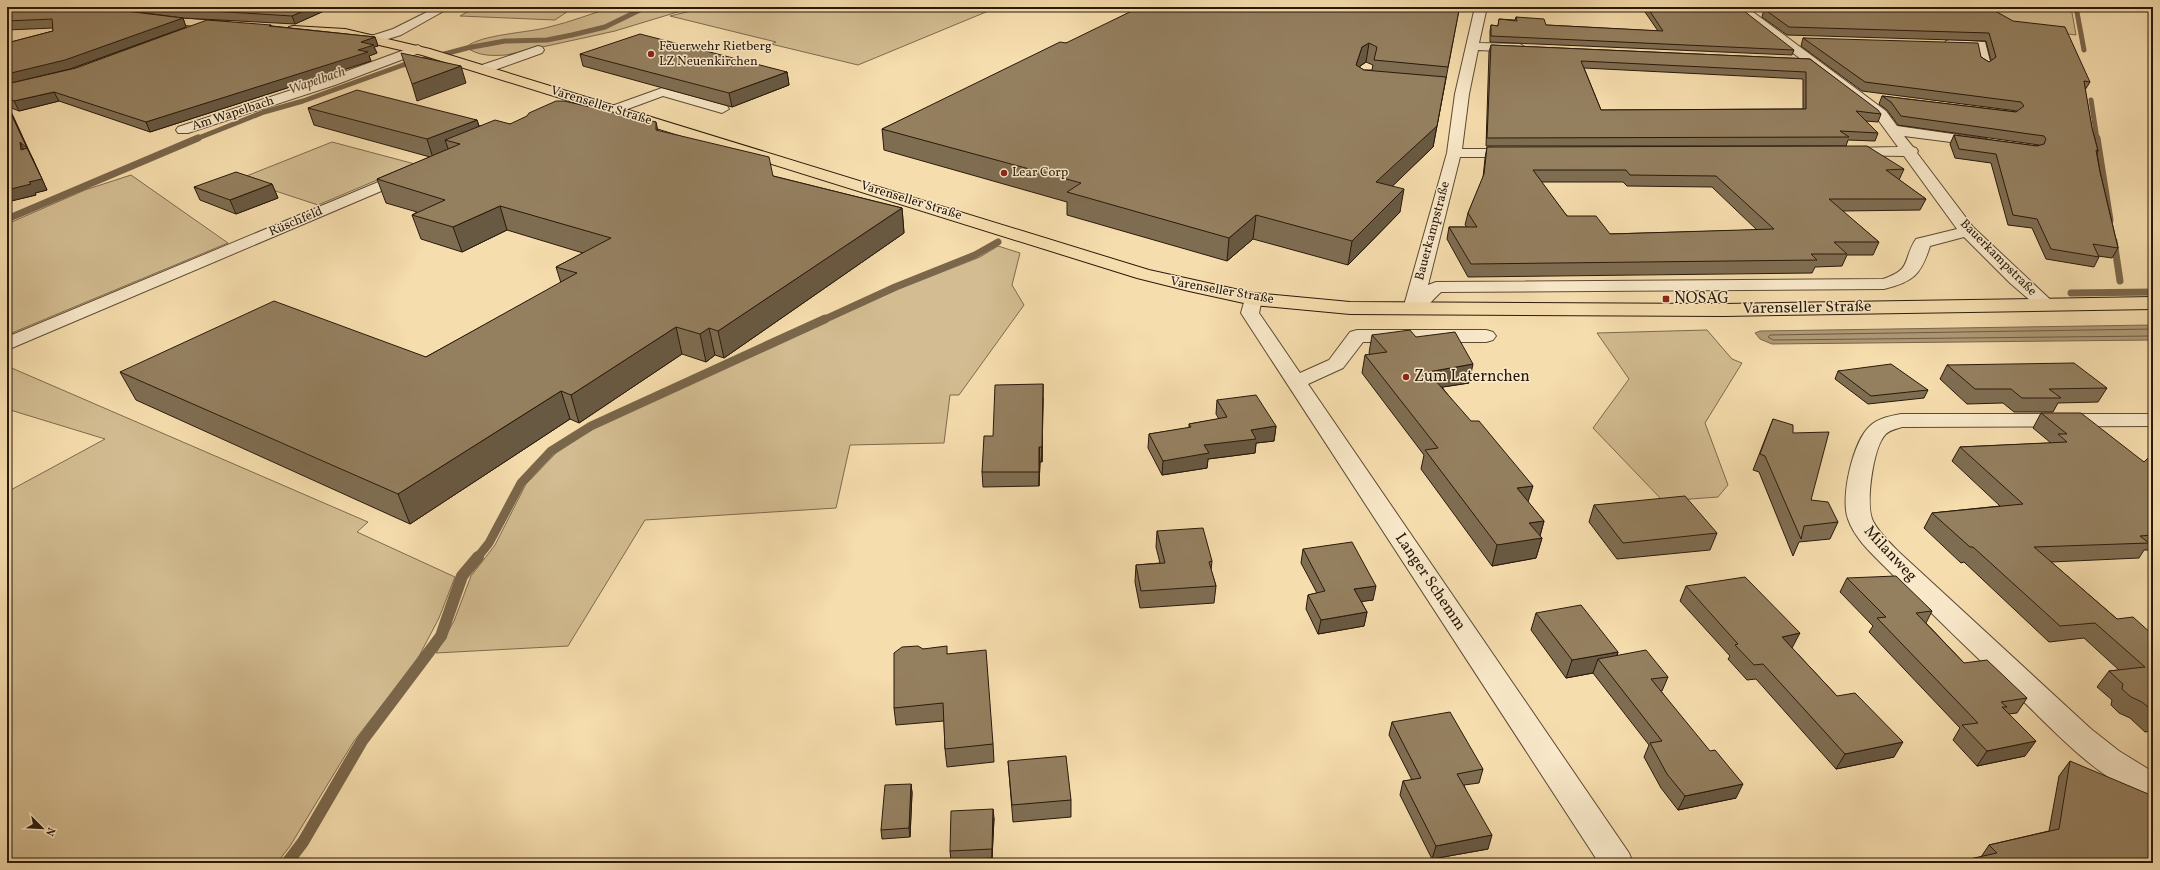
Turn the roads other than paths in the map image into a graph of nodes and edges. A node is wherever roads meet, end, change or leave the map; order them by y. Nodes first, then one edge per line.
1 (1481, 7) edge
2 (1860, 7) edge
3 (433, 8) edge
4 (1730, 11) edge
5 (1746, 11) junction
6 (1769, 12) edge
7 (1823, 12) edge
8 (143, 18) edge
9 (207, 25) junction
10 (238, 27) edge
11 (283, 30) edge
12 (178, 36) edge
13 (375, 39) junction
14 (1784, 40) junction
15 (1808, 41) edge
16 (1934, 44) edge
17 (1472, 46) junction
18 (1534, 48) edge
19 (422, 50) junction
20 (538, 50) dead end
21 (1790, 60) edge
22 (1813, 61) junction
23 (1985, 65) edge
24 (484, 70) junction
25 (1446, 92) edge
26 (1462, 94) junction
27 (1861, 96) junction
28 (1884, 99) edge
29 (585, 100) junction
30 (722, 109) edge
31 (563, 110) edge
32 (614, 110) junction
33 (183, 130) dead end
34 (1894, 130) junction
35 (1995, 144) edge
36 (1911, 151) junction
37 (1832, 152) edge
38 (1454, 153) junction
39 (1532, 153) edge
40 (425, 168) edge
41 (1966, 231) junction
42 (1253, 299) junction
43 (2153, 303) edge
44 (2046, 304) junction
45 (1412, 309) junction
46 (1486, 336) dead end
47 (7, 344) edge
48 (1296, 382) junction
49 (2144, 420) edge
50 (2153, 787) edge
51 (1616, 863) edge

1 - 17 street, Bauerkampstraße
2 - 7 street
3 - 13 street
4 - 5 street
5 - 6 street
5 - 14 street, Bauerkampstraße
8 - 9 main road
9 - 10 main road
9 - 12 street
11 - 13 main road, Varenseller Straße
13 - 19 main road, Varenseller Straße
14 - 15 street
14 - 22 street, Bauerkampstraße
16 - 23 street
17 - 18 street
17 - 26 street, Bauerkampstraße
19 - 24 main road, Varenseller Straße
19 - 33 street, Am Wapelbach
20 - 24 street
21 - 22 street
22 - 27 street, Bauerkampstraße
24 - 29 main road, Varenseller Straße
25 - 26 street
26 - 38 street, Bauerkampstraße
27 - 28 street, Bauerkampstraße
27 - 34 street, Bauerkampstraße
29 - 31 street
29 - 32 main road, Varenseller Straße
30 - 32 street
32 - 42 main road, Varenseller Straße
34 - 35 street
34 - 36 street, Bauerkampstraße
36 - 37 street
36 - 41 street, Bauerkampstraße
38 - 39 street
38 - 45 street, Bauerkampstraße
40 - 47 street, Rüschfeld
41 - 44 street, Bauerkampstraße
41 - 45 street, Varenseller Straße
42 - 45 main road, Varenseller Straße
42 - 48 street, Langer Schemm
43 - 44 main road, Varenseller Straße
44 - 45 main road, Varenseller Straße
46 - 48 street
48 - 51 street, Langer Schemm
49 - 50 street, Milanweg

